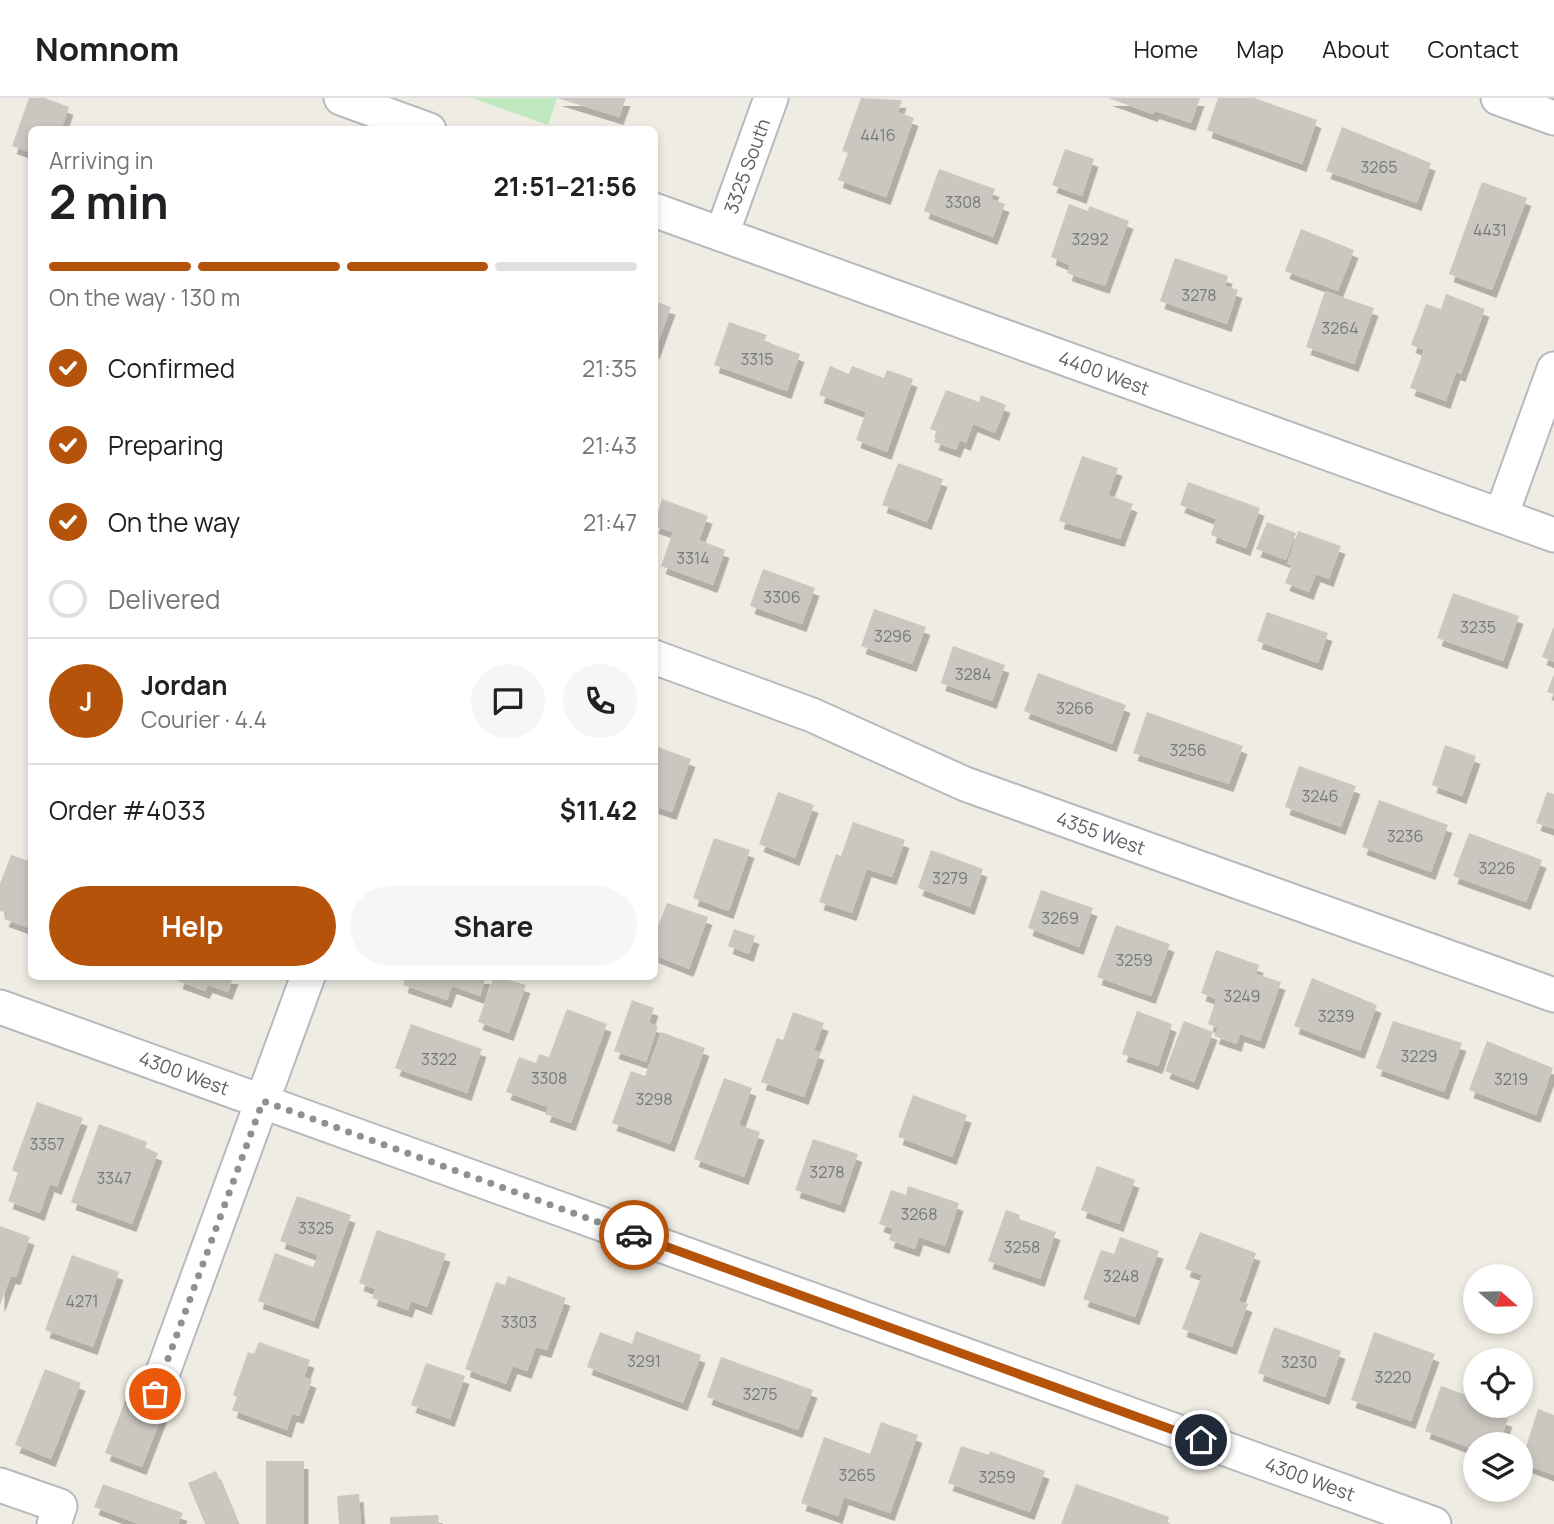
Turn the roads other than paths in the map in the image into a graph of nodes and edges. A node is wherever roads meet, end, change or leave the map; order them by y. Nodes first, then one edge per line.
1 (341, 98) edge
2 (771, 98) edge
3 (1498, 98) edge
4 (1554, 118) edge
5 (418, 126) edge
6 (658, 211) edge
7 (722, 234) junction
8 (1554, 369) edge
9 (1501, 516) junction
10 (1554, 535) edge
11 (658, 658) edge
12 (306, 980) edge
13 (1554, 995) edge
14 (0, 1007) edge
15 (263, 1101) junction
16 (155, 1394) dead end
17 (0, 1485) edge
18 (54, 1524) edge
19 (1434, 1524) edge

1 - 5 street
2 - 7 street, 3325 South
3 - 4 street
6 - 7 street, 4400 West
7 - 9 street, 4400 West
8 - 9 street
9 - 10 street, 4400 West
11 - 13 street, 4355 West
12 - 15 street
14 - 15 street, 4300 West
15 - 16 street
15 - 19 street, 4300 West
17 - 18 street

